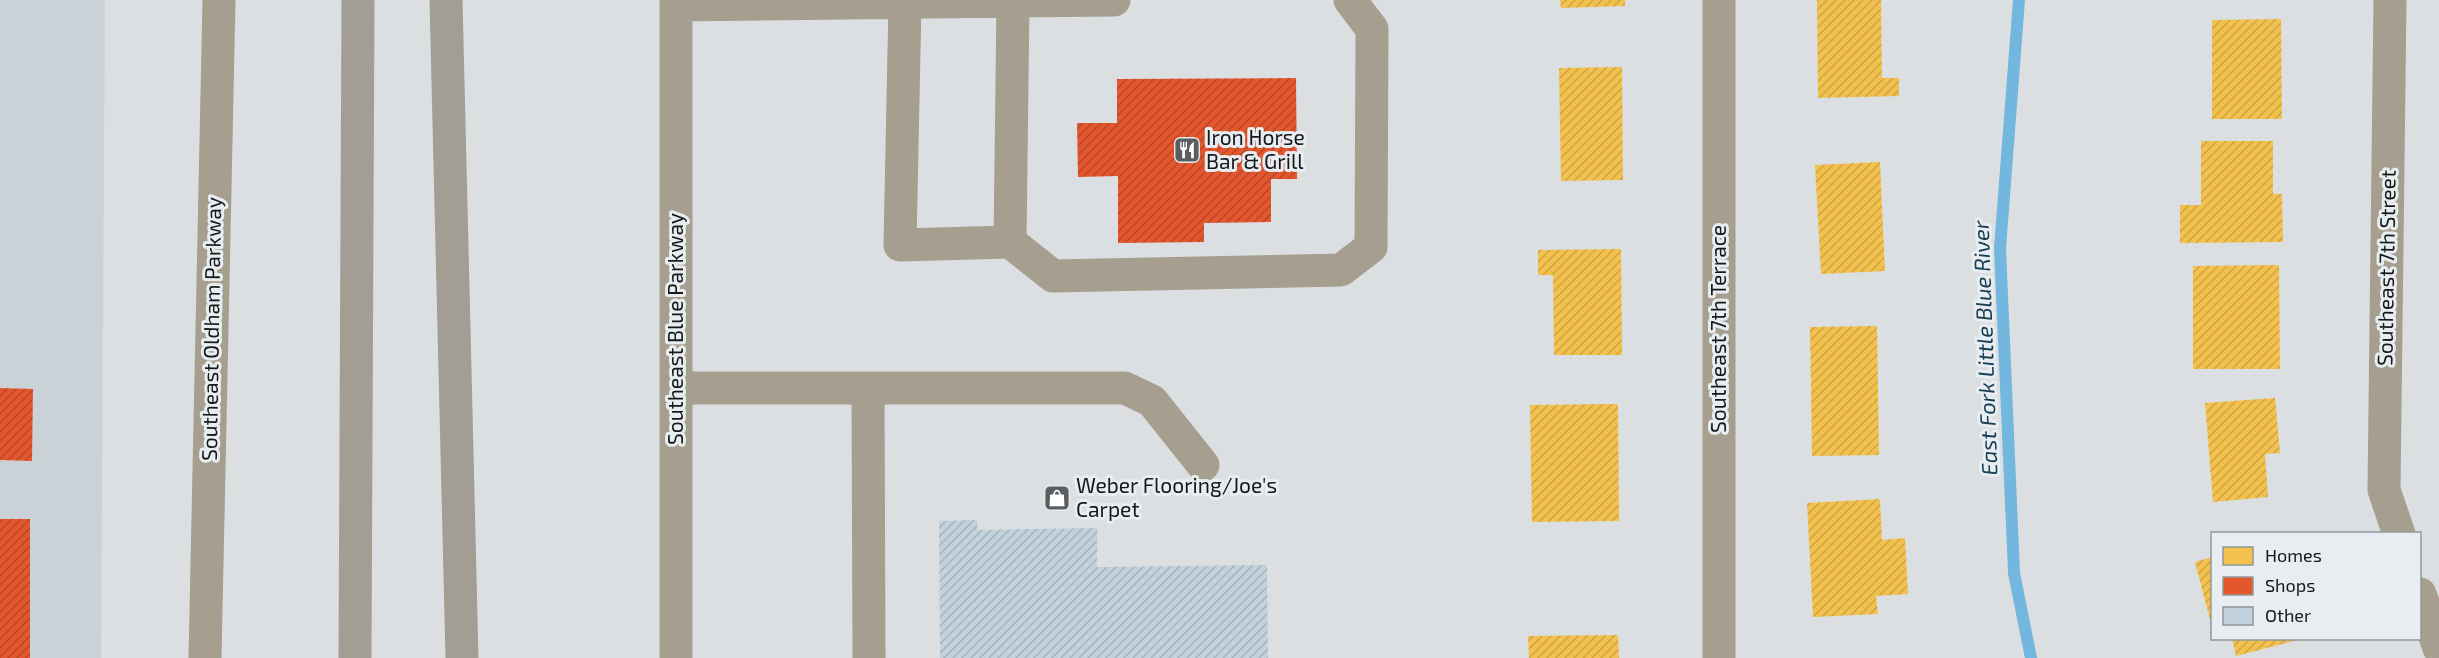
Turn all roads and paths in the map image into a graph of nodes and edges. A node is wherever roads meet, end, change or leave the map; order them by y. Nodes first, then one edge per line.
1 (219, 0) edge
2 (358, 0) edge
3 (446, 0) edge
4 (1114, 0) edge
5 (1350, 0) edge
6 (1719, 0) edge
7 (2390, 0) edge
8 (676, 2) edge
9 (1013, 2) junction
10 (905, 3) junction
11 (1010, 242) junction
12 (676, 388) junction
13 (868, 388) junction
14 (1203, 465) dead end
15 (2398, 532) edge
16 (2421, 597) edge
17 (2439, 648) edge
18 (205, 658) edge
19 (354, 658) edge
20 (462, 658) edge
21 (676, 658) edge
22 (869, 658) edge
23 (1719, 658) edge

1 - 18 street, Southeast Oldham Parkway
2 - 19 highway
3 - 20 highway
4 - 9 street
5 - 11 street
6 - 23 street, Southeast 7th Terrace
7 - 15 street, Southeast 7th Street
8 - 10 street
8 - 12 street, Southeast Blue Parkway
9 - 10 street
9 - 11 street
10 - 11 street
12 - 13 street
12 - 21 street, Southeast Blue Parkway
13 - 14 street
13 - 22 street
16 - 17 street

